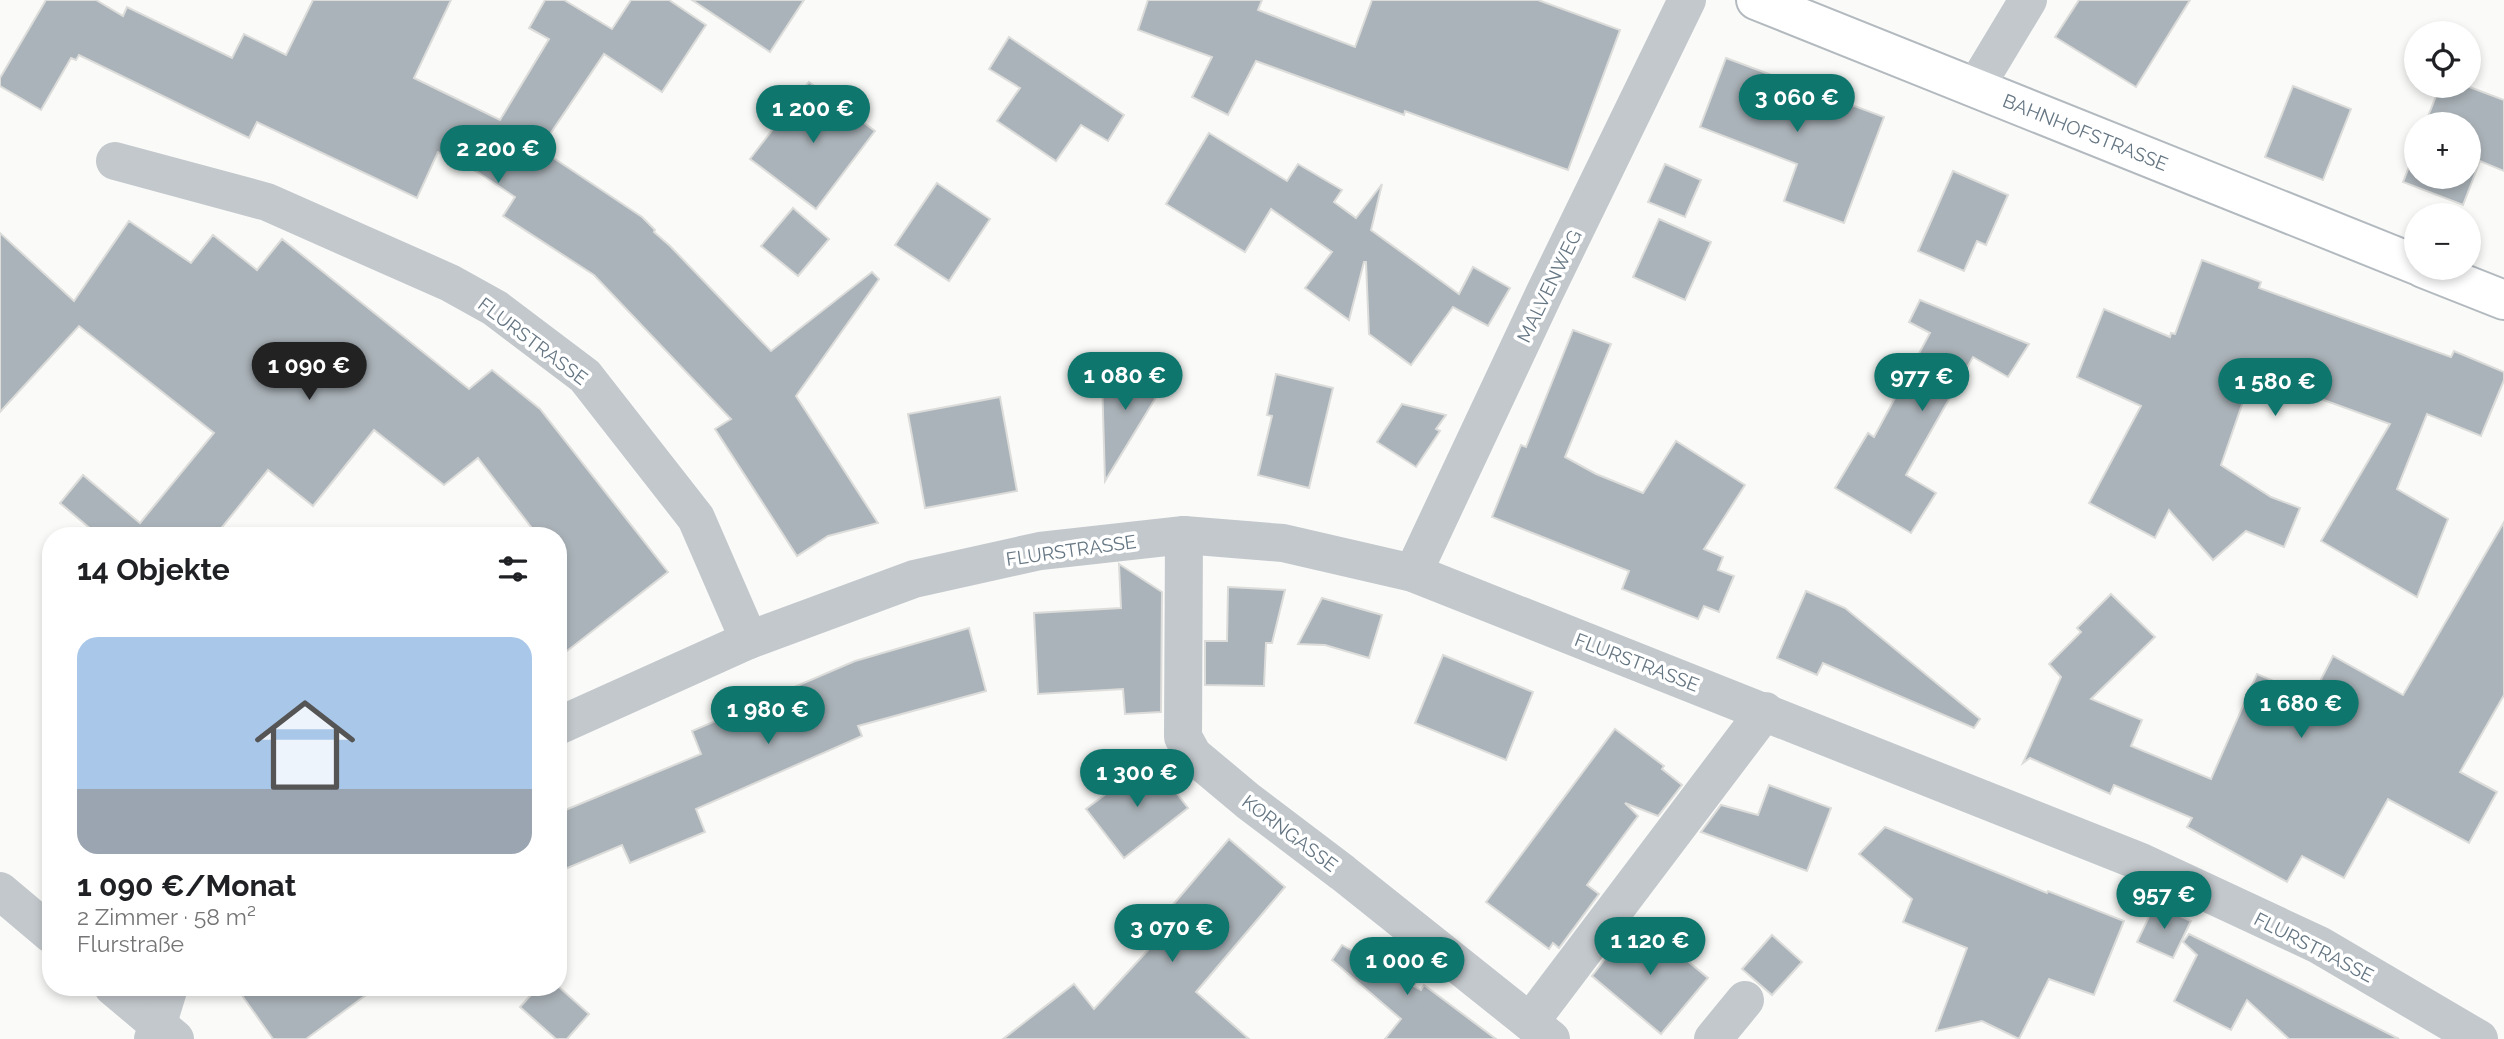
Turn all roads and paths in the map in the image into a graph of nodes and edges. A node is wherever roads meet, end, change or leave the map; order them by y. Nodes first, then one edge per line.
1 (1687, 0) edge
2 (1756, 0) edge
3 (2028, 0) edge
4 (1975, 88) junction
5 (115, 161) dead end
6 (2404, 260) edge
7 (2453, 280) edge
8 (2504, 300) edge
9 (1184, 535) junction
10 (1413, 573) junction
11 (748, 640) junction
12 (1765, 711) junction
13 (567, 722) edge
14 (0, 891) edge
15 (42, 926) edge
16 (122, 996) edge
17 (167, 996) edge
18 (1745, 1000) dead end
19 (1540, 1031) edge
20 (161, 1034) edge
21 (1713, 1039) edge
22 (2479, 1039) edge

1 - 10 street, MALVENWEG
2 - 4 street, BAHNHOFSTRASSE
3 - 4 street
4 - 6 street, BAHNHOFSTRASSE
5 - 11 street, FLURSTRASSE
7 - 8 street
9 - 10 street, FLURSTRASSE
9 - 11 street, FLURSTRASSE
9 - 19 street, KORNGASSE
10 - 12 street, FLURSTRASSE
11 - 13 street, FLURSTRASSE
12 - 19 street, KORNGASSE
12 - 22 street, FLURSTRASSE
14 - 15 street
16 - 20 street
17 - 20 street
18 - 21 street

